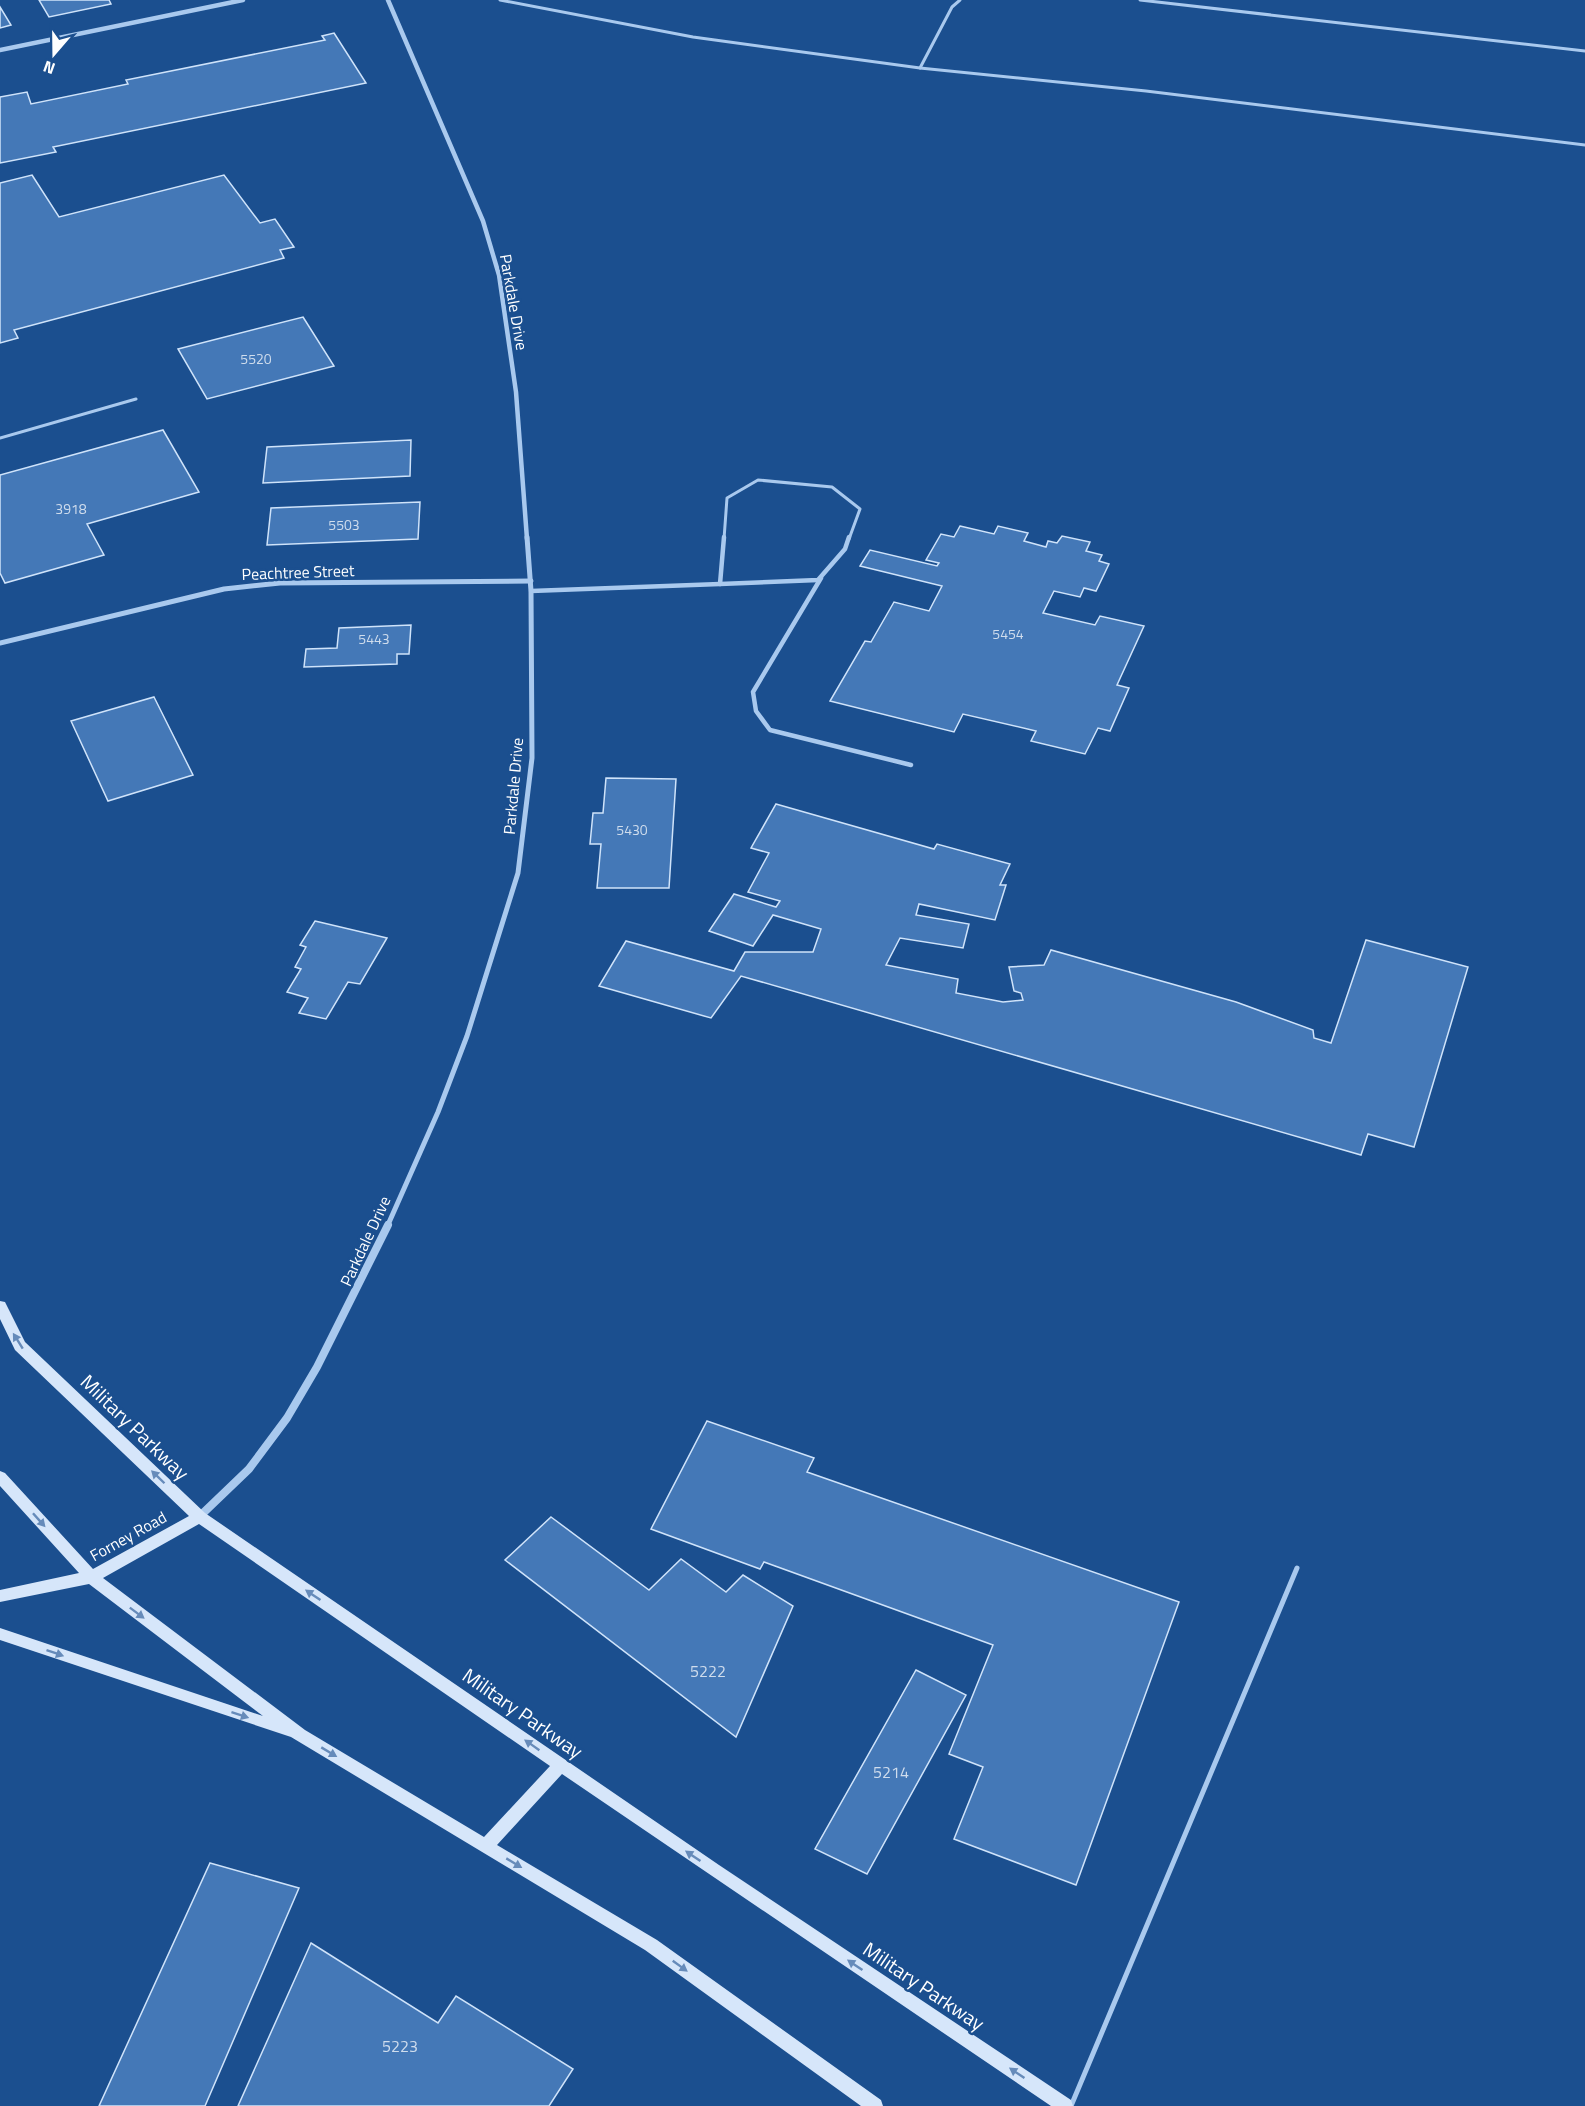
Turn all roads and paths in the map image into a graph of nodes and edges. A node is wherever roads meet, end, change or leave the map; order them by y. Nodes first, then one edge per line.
1 (243, 0) edge
2 (388, 0) edge
3 (500, 0) edge
4 (960, 0) edge
5 (1140, 0) edge
6 (0, 50) edge
7 (1585, 51) edge
8 (920, 68) junction
9 (1585, 145) edge
10 (136, 399) dead end
11 (0, 438) edge
12 (822, 576) junction
13 (531, 581) junction
14 (720, 584) junction
15 (531, 591) junction
16 (0, 643) edge
17 (911, 765) dead end
18 (0, 1306) edge
19 (0, 1477) edge
20 (200, 1517) junction
21 (1297, 1568) dead end
22 (91, 1577) junction
23 (0, 1596) edge
24 (0, 1634) edge
25 (300, 1735) junction
26 (561, 1765) junction
27 (486, 1846) junction
28 (875, 2106) edge
29 (1065, 2106) edge
30 (1071, 2106) edge

1 - 6 street
2 - 13 street, Parkdale Drive
3 - 8 lane
4 - 8 lane
5 - 7 lane
8 - 9 lane
10 - 11 lane
12 - 14 lane
12 - 14 lane
12 - 17 lane
13 - 15 street, Parkdale Drive
13 - 16 street, Peachtree Street
14 - 15 lane
15 - 20 street, Parkdale Drive
20 -> 18 main road, Military Parkway
19 -> 22 main road
20 - 22 main road, Forney Road
26 -> 20 main road, Military Parkway
21 - 30 lane
22 - 23 main road, Forney Road
22 -> 25 main road
24 -> 25 main road
25 -> 27 main road
26 - 27 main road
29 -> 26 main road, Military Parkway
27 -> 28 main road

